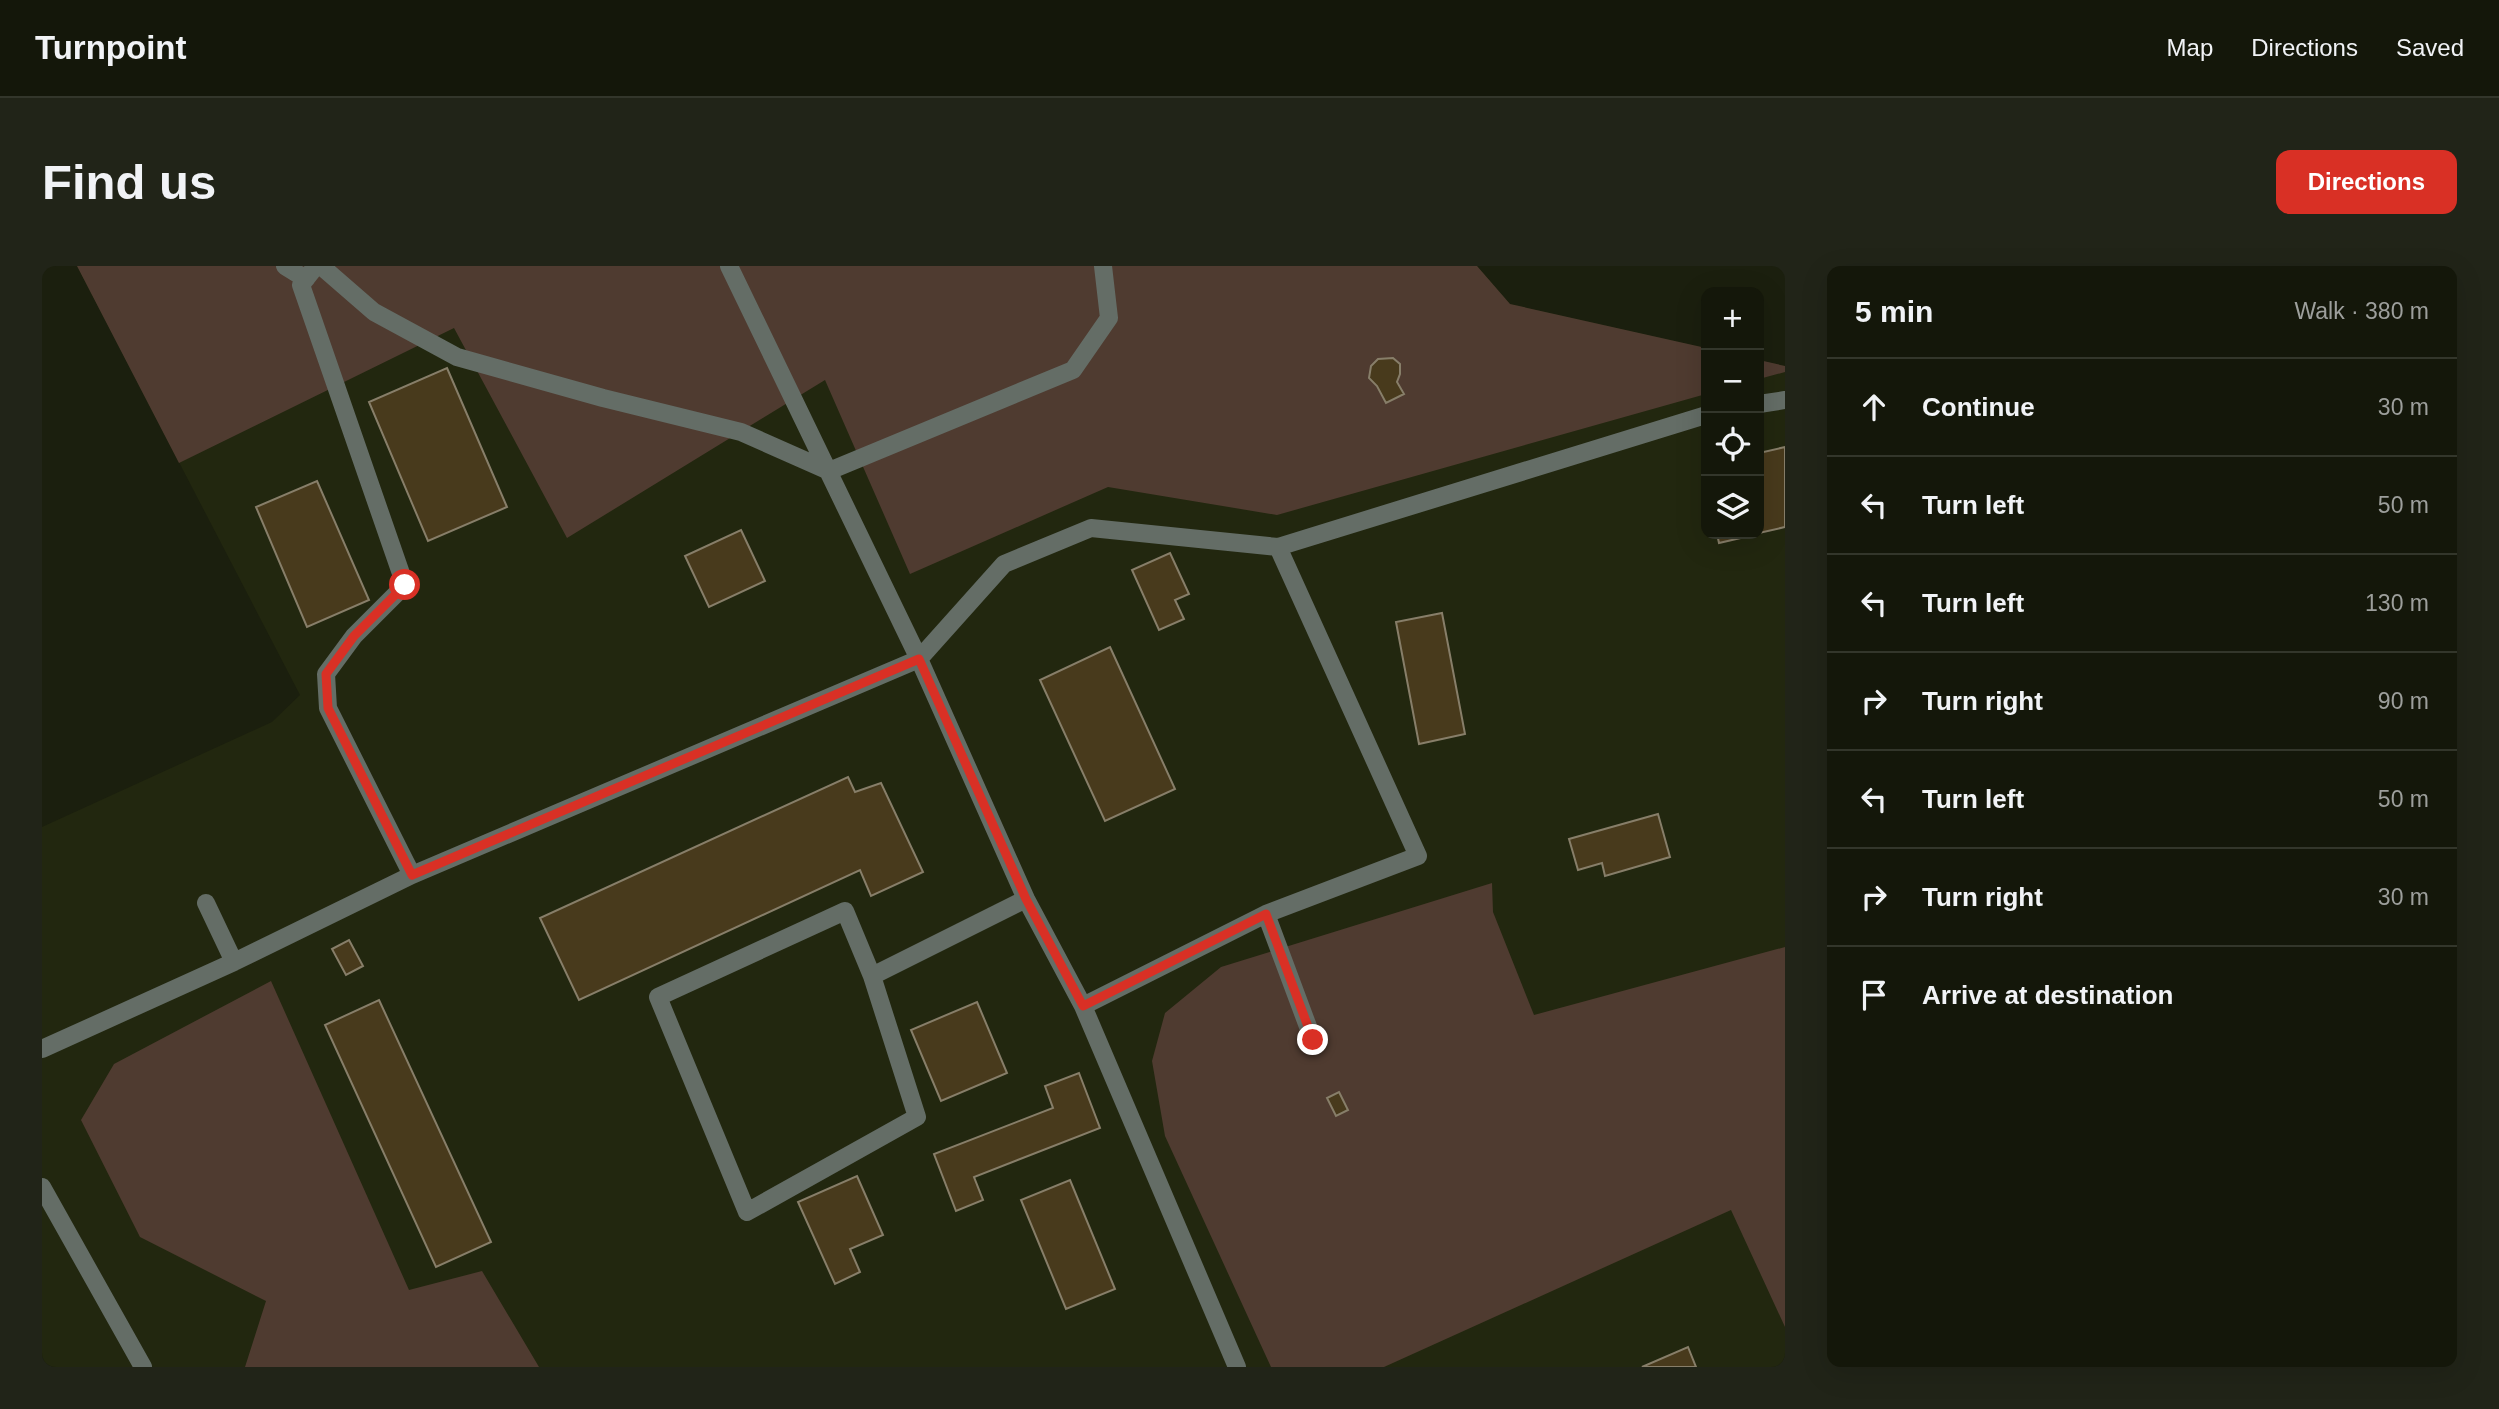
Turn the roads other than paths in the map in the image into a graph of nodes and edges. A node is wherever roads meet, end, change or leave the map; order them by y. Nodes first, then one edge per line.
1 (285, 266) edge
2 (729, 266) edge
3 (1103, 266) edge
4 (314, 270) edge
5 (1785, 400) edge
6 (1764, 403) edge
7 (1701, 417) edge
8 (828, 471) junction
9 (1278, 547) junction
10 (919, 659) junction
11 (412, 875) junction
12 (1026, 899) junction
13 (206, 903) dead end
14 (1266, 914) junction
15 (234, 962) junction
16 (872, 976) junction
17 (1083, 1006) junction
18 (1313, 1040) dead end
19 (42, 1049) edge
20 (42, 1187) edge
21 (143, 1367) edge
22 (1237, 1367) edge

1 - 4 street
2 - 8 street
3 - 8 street
4 - 8 street
4 - 11 street
5 - 6 street
7 - 9 street
8 - 10 street
9 - 10 street
9 - 14 street
10 - 11 street
10 - 12 street
11 - 15 street
12 - 16 street
12 - 17 street
13 - 15 street
14 - 17 street
14 - 18 street
15 - 19 street
16 - 16 street
17 - 22 street
20 - 21 street

